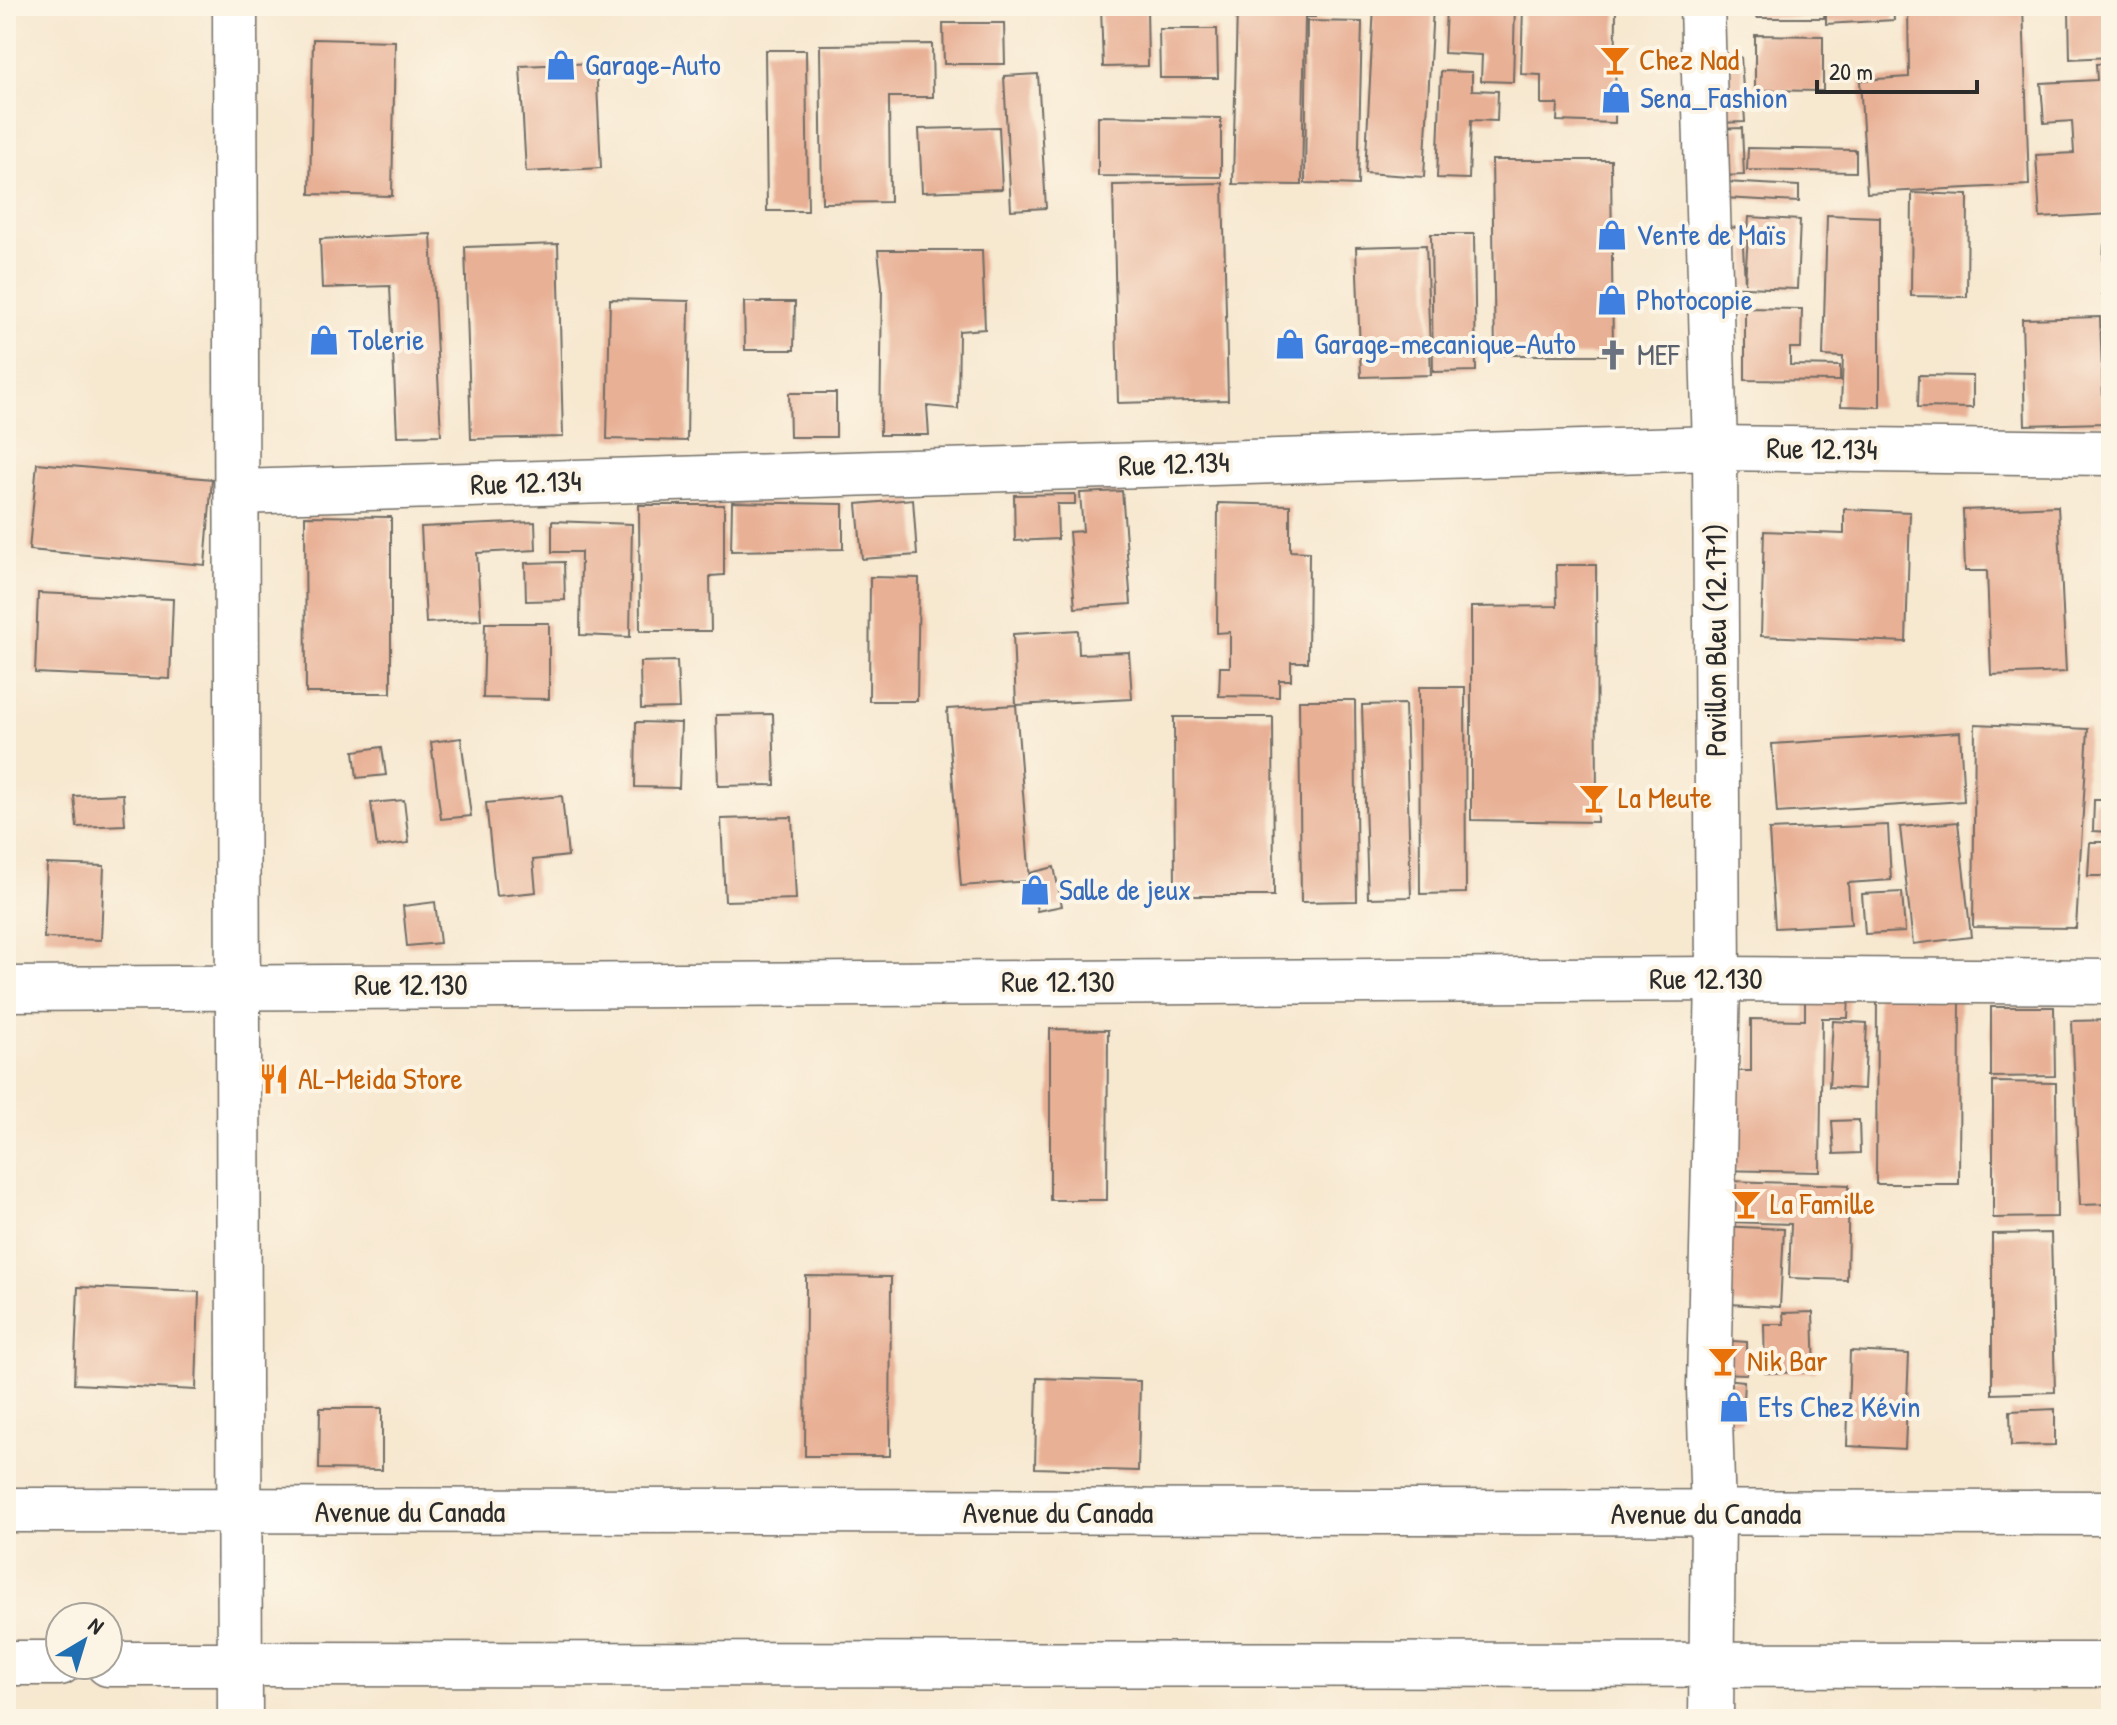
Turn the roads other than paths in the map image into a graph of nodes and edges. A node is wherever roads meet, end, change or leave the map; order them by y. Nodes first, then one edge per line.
1 (235, 6) edge
2 (1702, 6) edge
3 (1715, 448) junction
4 (2111, 453) edge
5 (237, 492) junction
6 (1718, 979) junction
7 (2111, 982) edge
8 (238, 986) junction
9 (6, 989) edge
10 (6, 1510) edge
11 (240, 1512) junction
12 (2111, 1513) edge
13 (1713, 1514) junction
14 (6, 1663) edge
15 (44, 1663) edge
16 (124, 1664) edge
17 (240, 1664) junction
18 (1711, 1665) junction
19 (2111, 1665) edge
20 (240, 1719) edge
21 (1711, 1719) edge

1 - 5 street
2 - 3 street, Pavillon Bleu (12.171)
3 - 4 street, Rue 12.134
3 - 5 street, Rue 12.134
3 - 6 street, Pavillon Bleu (12.171)
5 - 8 street
6 - 7 street, Rue 12.130
6 - 8 street, Rue 12.130
6 - 13 street, Pavillon Bleu (12.171)
8 - 9 street, Rue 12.130
8 - 11 street
10 - 11 street, Avenue du Canada
11 - 13 street, Avenue du Canada
11 - 17 street
12 - 13 street, Avenue du Canada
13 - 18 street, Pavillon Bleu (12.171)
14 - 15 street
16 - 17 street
17 - 18 street
17 - 20 street
18 - 19 street
18 - 21 street, Pavillon Bleu (12.171)

